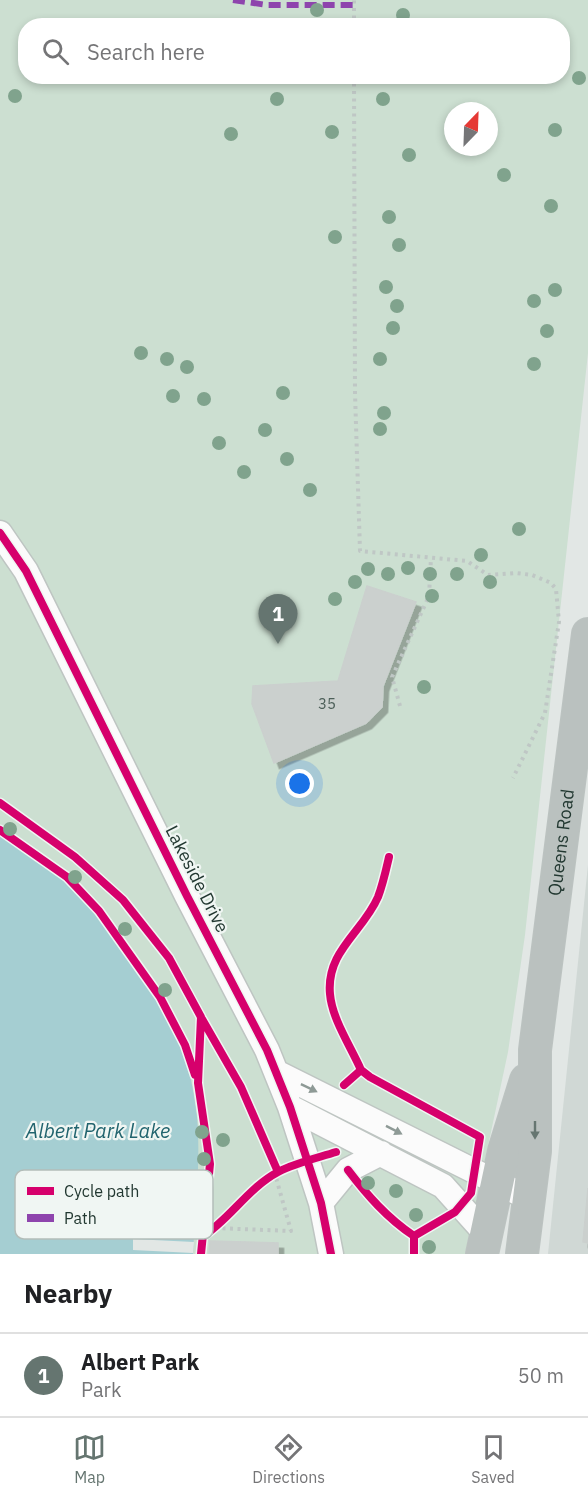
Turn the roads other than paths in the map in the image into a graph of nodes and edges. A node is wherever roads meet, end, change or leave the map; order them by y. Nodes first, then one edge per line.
1 (0, 533) edge
2 (588, 634) edge
3 (535, 1050) junction
4 (276, 1072) junction
5 (290, 1107) junction
6 (381, 1153) junction
7 (497, 1182) junction
8 (530, 1199) junction
9 (321, 1203) junction
10 (484, 1244) edge
11 (331, 1254) edge
12 (522, 1254) edge

1 - 4 street, Lakeside Drive
2 - 3 highway, Queens Road
3 - 7 highway, Queens Road
3 -> 8 highway, Queens Road
4 - 5 street, Lakeside Drive
4 -> 7 street
5 - 6 street
5 - 9 street, Lakeside Drive
6 - 9 street
6 - 10 street
7 - 8 street
7 - 10 highway, Queens Road
8 - 12 highway, Queens Road
9 - 11 street, Lakeside Drive

